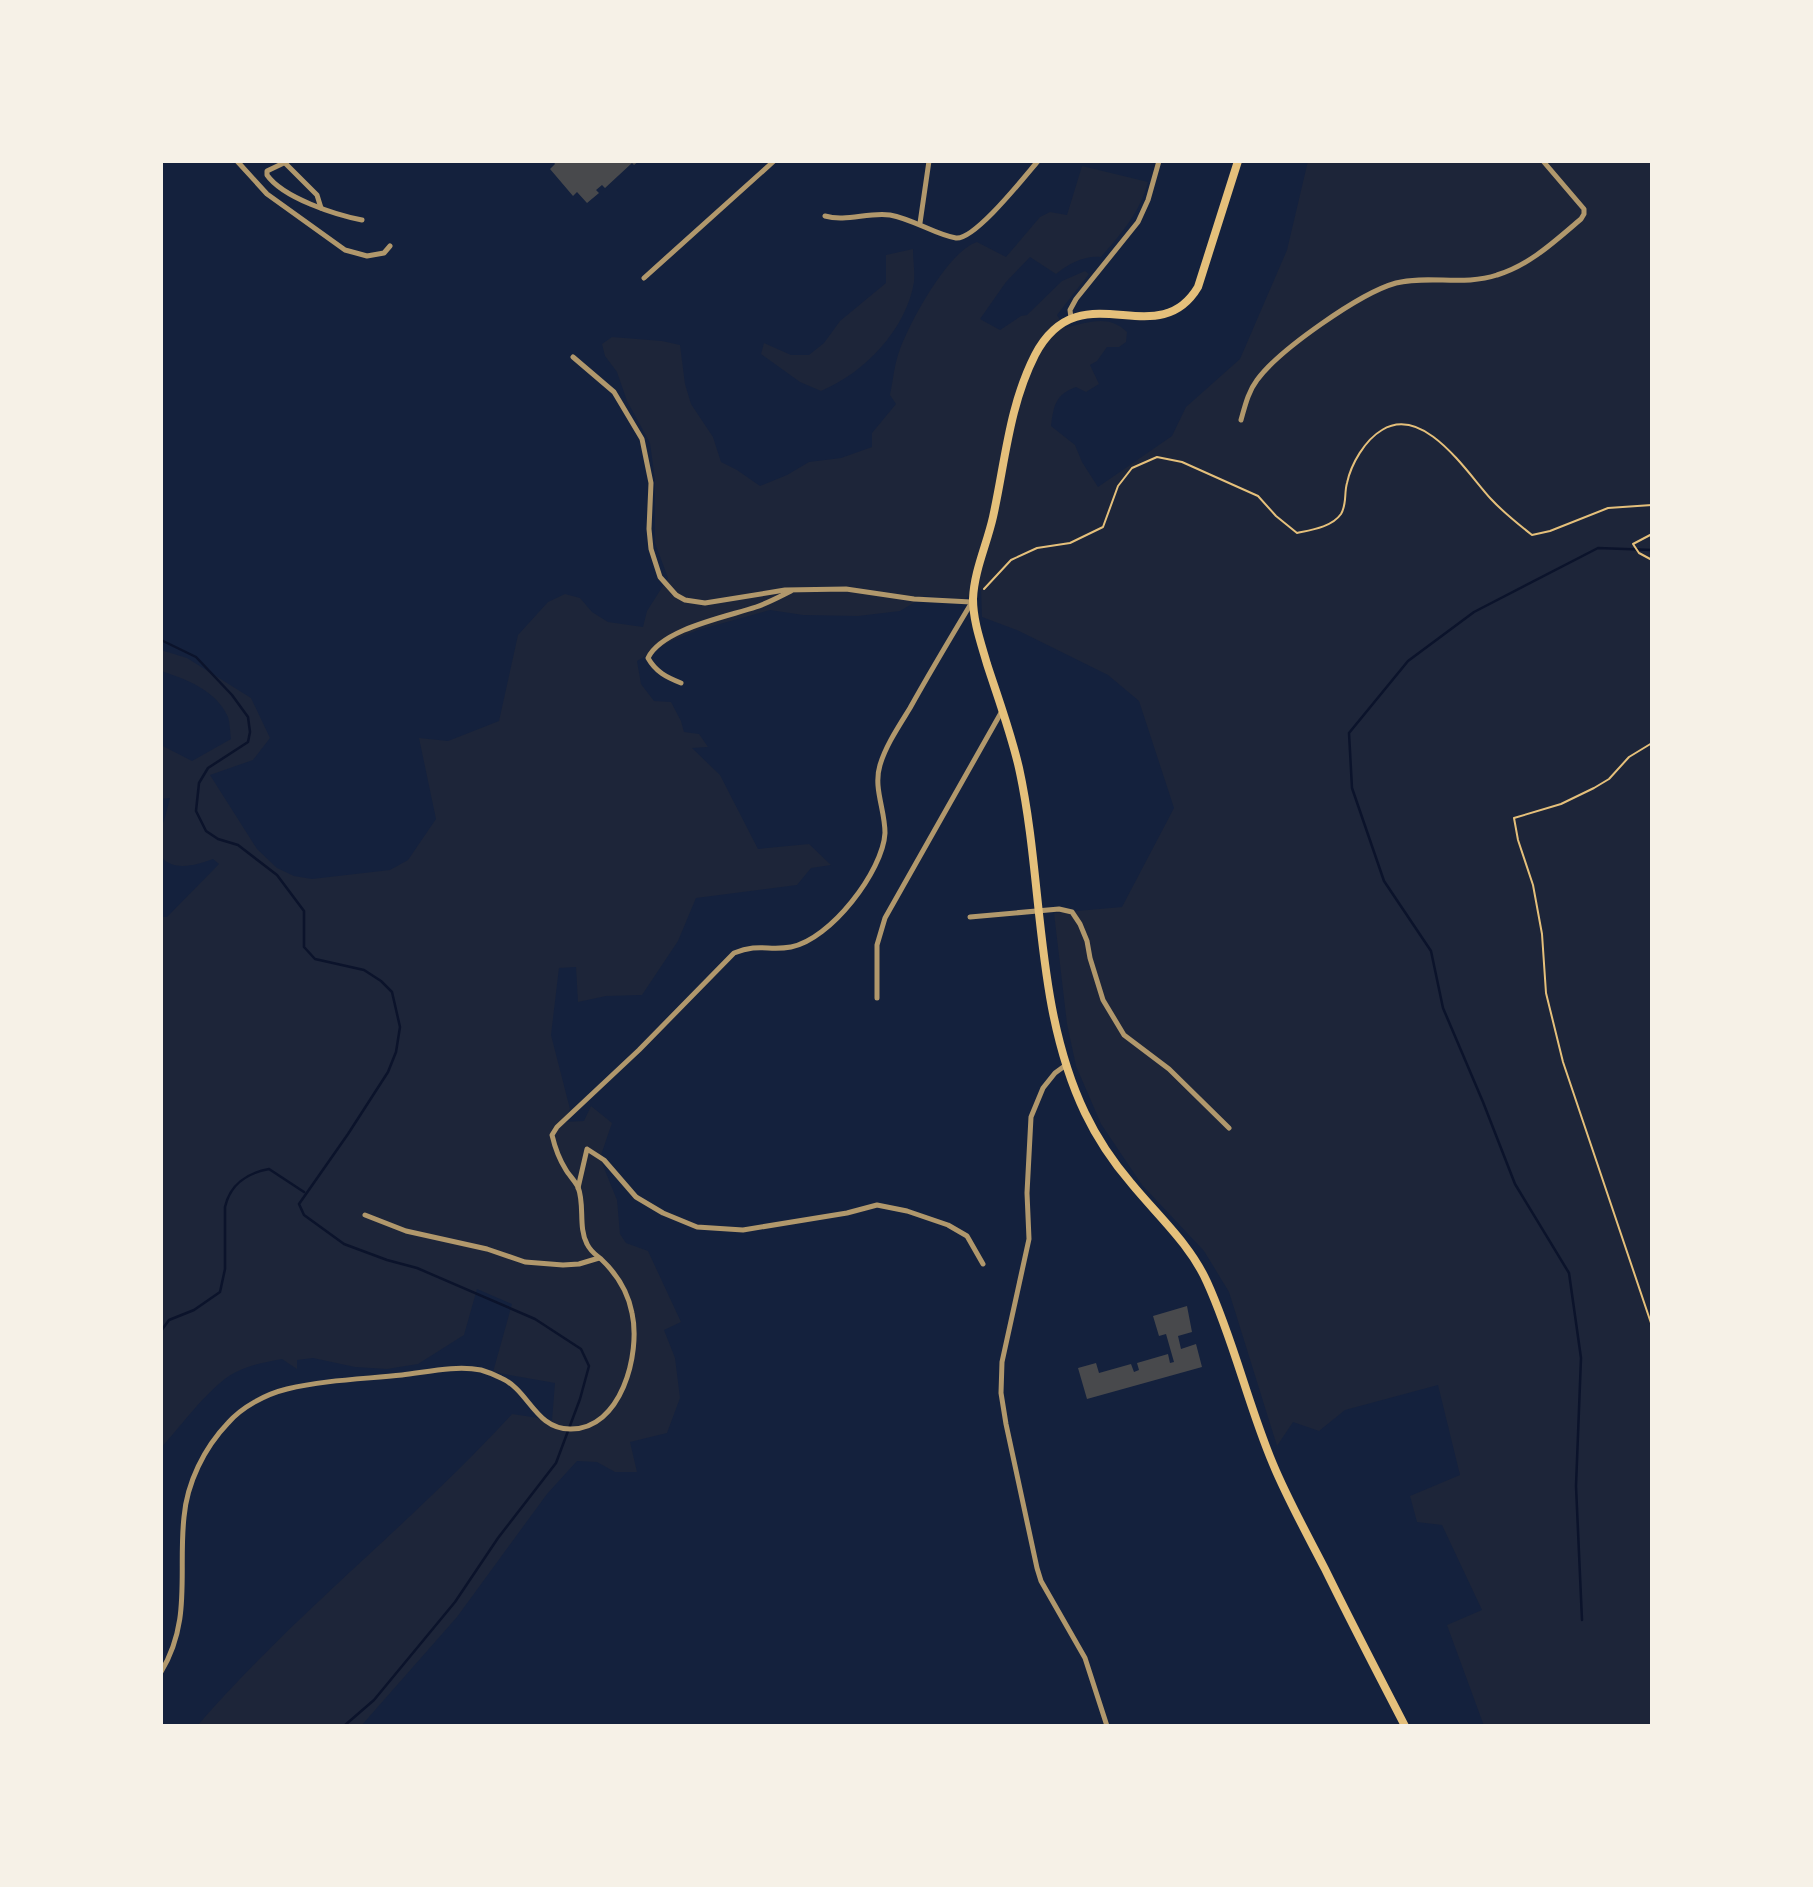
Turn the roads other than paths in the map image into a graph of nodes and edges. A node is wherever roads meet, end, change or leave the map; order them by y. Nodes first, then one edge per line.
1 (237, 161) edge
2 (774, 161) edge
3 (929, 161) edge
4 (1038, 161) edge
5 (1159, 161) edge
6 (1238, 161) edge
7 (1543, 161) edge
8 (287, 162) edge
9 (321, 208) junction
10 (825, 216) dead end
11 (362, 219) dead end
12 (920, 223) junction
13 (390, 246) dead end
14 (644, 278) dead end
15 (1071, 318) junction
16 (573, 357) dead end
17 (1241, 420) dead end
18 (794, 590) junction
19 (973, 599) junction
20 (681, 683) dead end
21 (1002, 711) junction
22 (1040, 912) junction
23 (970, 917) dead end
24 (877, 998) dead end
25 (1066, 1065) junction
26 (1228, 1128) dead end
27 (578, 1188) junction
28 (365, 1215) dead end
29 (599, 1258) junction
30 (983, 1264) dead end
31 (161, 1672) edge
32 (1107, 1726) edge
33 (1405, 1726) edge

1 - 13 street
2 - 14 street
3 - 12 street
4 - 12 street
5 - 15 street
6 - 15 main road
7 - 17 street
8 - 9 street
8 - 9 street
9 - 11 street
10 - 12 street
15 - 19 main road
16 - 18 street
18 - 19 street
18 - 20 street
19 - 21 main road
19 - 27 street
21 - 22 main road
21 - 24 street
22 - 23 street
22 - 25 main road
22 - 26 street
25 - 32 street
25 - 33 main road
27 - 29 street
27 - 30 street
28 - 29 street
29 - 31 street

